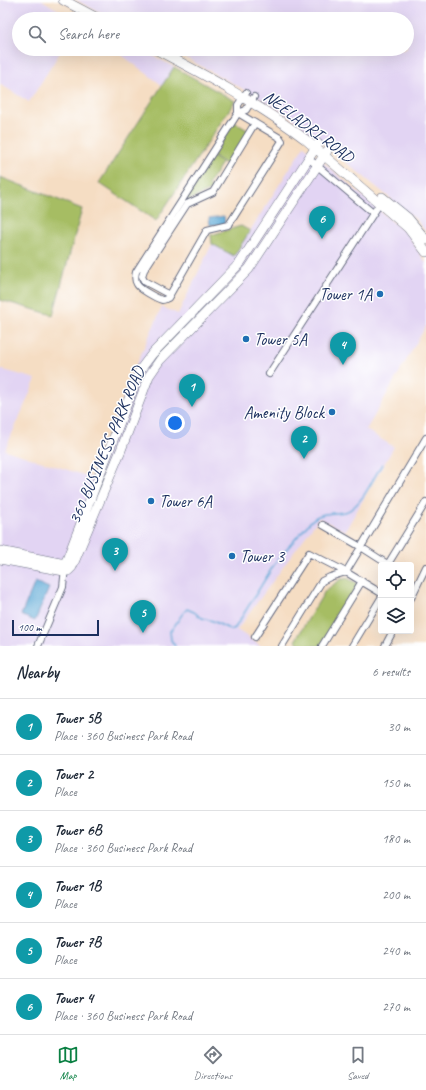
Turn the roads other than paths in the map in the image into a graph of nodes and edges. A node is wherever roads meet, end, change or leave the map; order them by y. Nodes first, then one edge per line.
1 (63, 0) edge
2 (72, 0) edge
3 (86, 12) edge
4 (94, 12) edge
5 (169, 56) edge
6 (176, 56) edge
7 (248, 97) junction
8 (238, 113) junction
9 (255, 123) junction
10 (317, 146) junction
11 (325, 153) junction
12 (308, 158) junction
13 (317, 166) junction
14 (380, 203) junction
15 (373, 213) junction
16 (426, 240) edge
17 (426, 252) edge
18 (170, 295) junction
19 (269, 374) dead end
20 (426, 438) edge
21 (426, 502) edge
22 (323, 525) dead end
23 (361, 547) junction
24 (0, 551) edge
25 (0, 559) edge
26 (384, 562) edge
27 (391, 562) edge
28 (65, 567) junction
29 (426, 567) edge
30 (346, 572) junction
31 (362, 581) junction
32 (378, 591) edge
33 (414, 592) edge
34 (378, 603) edge
35 (391, 634) edge
36 (254, 637) dead end
37 (38, 646) edge
38 (282, 646) edge
39 (322, 646) edge
40 (352, 646) edge
41 (385, 646) edge

1 - 3 main road
2 - 4 main road
5 - 7 main road, NEELADRI ROAD
6 - 7 main road, NEELADRI ROAD
7 - 8 street
7 - 8 street
7 - 10 main road, NEELADRI ROAD
8 - 9 street
8 - 18 street
9 - 18 street
9 - 18 street
10 - 11 main road, NEELADRI ROAD
10 - 12 main road, 360 BUSINESS PARK ROAD
11 - 13 main road, 360 BUSINESS PARK ROAD
11 - 14 main road, NEELADRI ROAD
11 - 16 main road, NEELADRI ROAD
12 - 13 street
12 - 28 main road, 360 BUSINESS PARK ROAD
13 - 15 street
13 - 28 main road, 360 BUSINESS PARK ROAD
14 - 15 street
14 - 17 main road, NEELADRI ROAD
15 - 19 street
20 - 23 street
21 - 27 street
22 - 23 street
23 - 26 street
23 - 30 street
24 - 28 main road
25 - 28 main road
28 - 37 street
29 - 33 street
30 - 31 street
30 - 36 street
30 - 38 street
31 - 32 street
31 - 39 street
34 - 40 street
35 - 41 street

